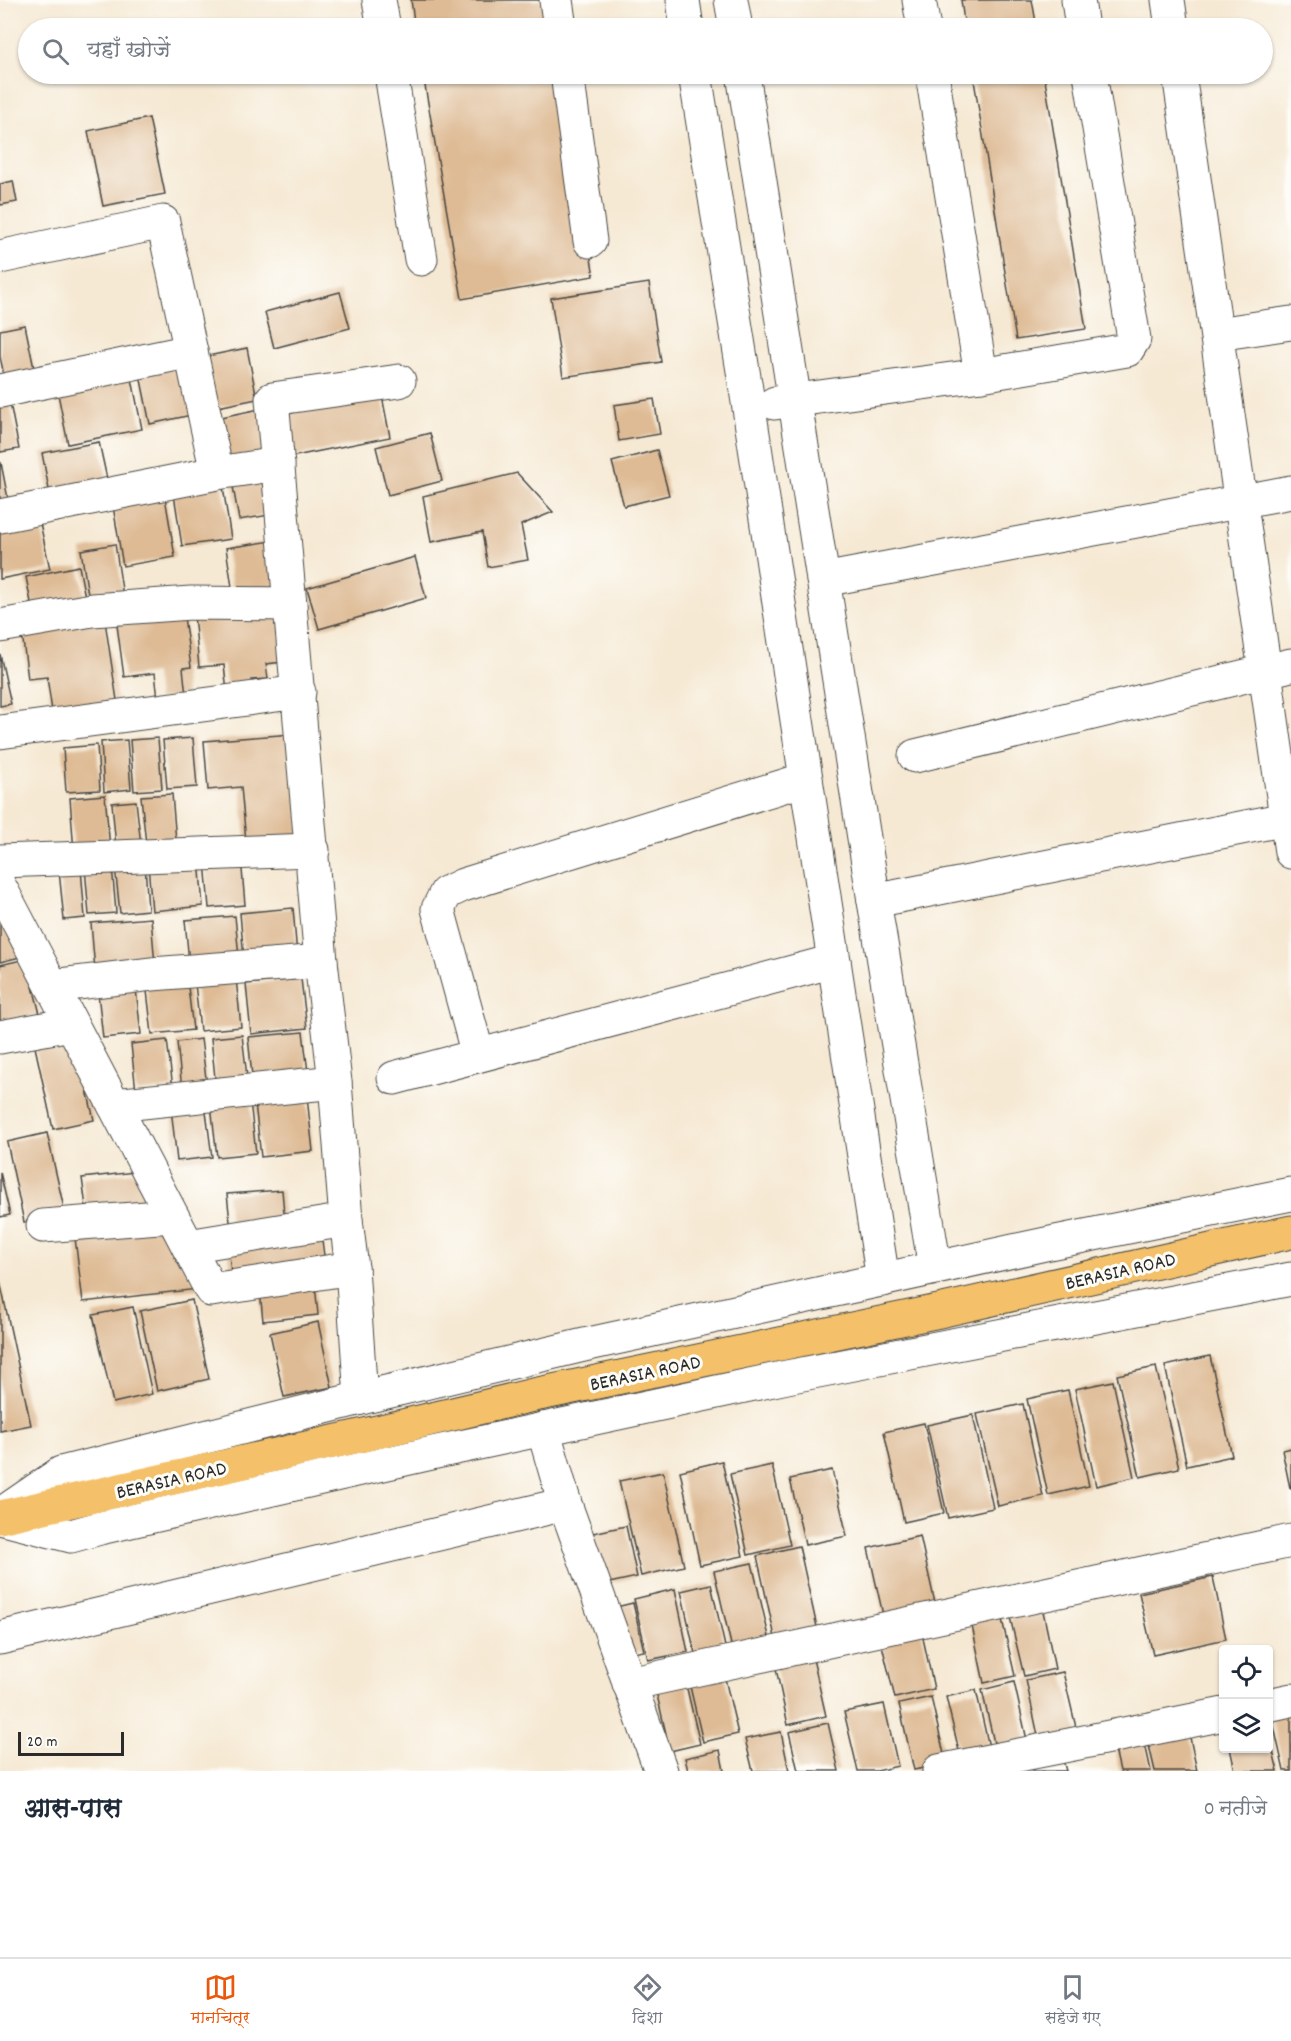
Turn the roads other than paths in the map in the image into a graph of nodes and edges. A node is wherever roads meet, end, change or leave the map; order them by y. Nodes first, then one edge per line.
1 (379, 0) edge
2 (556, 0) edge
3 (683, 0) edge
4 (731, 0) edge
5 (920, 0) edge
6 (1077, 0) edge
7 (1168, 0) edge
8 (382, 18) edge
9 (559, 18) edge
10 (686, 18) edge
11 (734, 18) edge
12 (923, 18) edge
13 (1080, 18) edge
14 (1171, 18) edge
15 (393, 84) edge
16 (568, 84) edge
17 (697, 84) edge
18 (745, 84) edge
19 (934, 84) edge
20 (1092, 84) edge
21 (1180, 84) edge
22 (590, 241) dead end
23 (0, 257) edge
24 (421, 259) dead end
25 (1291, 323) edge
26 (1217, 334) junction
27 (191, 351) junction
28 (981, 375) junction
29 (399, 381) dead end
30 (0, 391) edge
31 (795, 400) junction
32 (749, 408) junction
33 (278, 464) junction
34 (217, 473) junction
35 (1291, 492) edge
36 (1240, 501) junction
37 (0, 516) edge
38 (823, 580) junction
39 (290, 604) junction
40 (0, 626) edge
41 (1278, 668) edge
42 (299, 692) junction
43 (0, 732) edge
44 (915, 756) dead end
45 (806, 779) junction
46 (1289, 819) edge
47 (313, 850) junction
48 (1291, 852) edge
49 (0, 861) edge
50 (1, 891) edge
51 (874, 901) junction
52 (321, 961) junction
53 (834, 961) junction
54 (52, 986) junction
55 (71, 1024) junction
56 (0, 1037) edge
57 (478, 1055) junction
58 (394, 1078) dead end
59 (335, 1082) junction
60 (114, 1105) junction
61 (1291, 1194) edge
62 (172, 1216) junction
63 (346, 1220) junction
64 (43, 1226) dead end
65 (1291, 1232) edge
66 (188, 1246) junction
67 (352, 1268) junction
68 (935, 1268) junction
69 (1291, 1279) edge
70 (883, 1280) junction
71 (362, 1398) junction
72 (543, 1429) junction
73 (565, 1504) junction
74 (0, 1516) edge
75 (1291, 1541) edge
76 (0, 1638) edge
77 (629, 1684) junction
78 (1291, 1700) edge
79 (1273, 1704) edge
80 (1219, 1715) edge
81 (661, 1771) edge
82 (939, 1771) edge

1 - 8 street
2 - 9 street
3 - 10 street
4 - 11 street
5 - 12 street
6 - 13 street
7 - 14 street
15 - 24 street
16 - 22 street
17 - 32 street
18 - 31 street
19 - 28 street
20 - 28 street
21 - 26 street
23 - 27 street
25 - 26 street
26 - 36 street
27 - 30 street
27 - 34 street
28 - 31 street
29 - 33 street
31 - 32 street
31 - 38 street
32 - 45 street
33 - 34 street
33 - 39 street
34 - 37 street
35 - 36 street
36 - 38 street
36 - 41 street
38 - 51 street
39 - 40 street
39 - 42 street
41 - 44 street
41 - 46 street
42 - 43 street
42 - 47 street
45 - 53 street
45 - 57 street
46 - 48 street
46 - 51 street
47 - 49 street
47 - 52 street
50 - 54 street
51 - 68 street
52 - 54 street
52 - 59 street
53 - 57 street
53 - 70 street
54 - 55 street
55 - 56 street
55 - 60 street
57 - 58 street
59 - 60 street
59 - 63 street
60 - 62 street
61 - 68 street
62 - 64 street
62 - 66 street
63 - 66 street
63 - 67 street
65 - 74 main road, BERASIA ROAD
66 - 67 street
67 - 71 street
68 - 70 street
69 - 72 street
70 - 71 street
71 - 74 street
72 - 73 street
72 - 74 street
73 - 76 street
73 - 77 street
75 - 77 street
77 - 81 street
78 - 79 street
80 - 82 street

